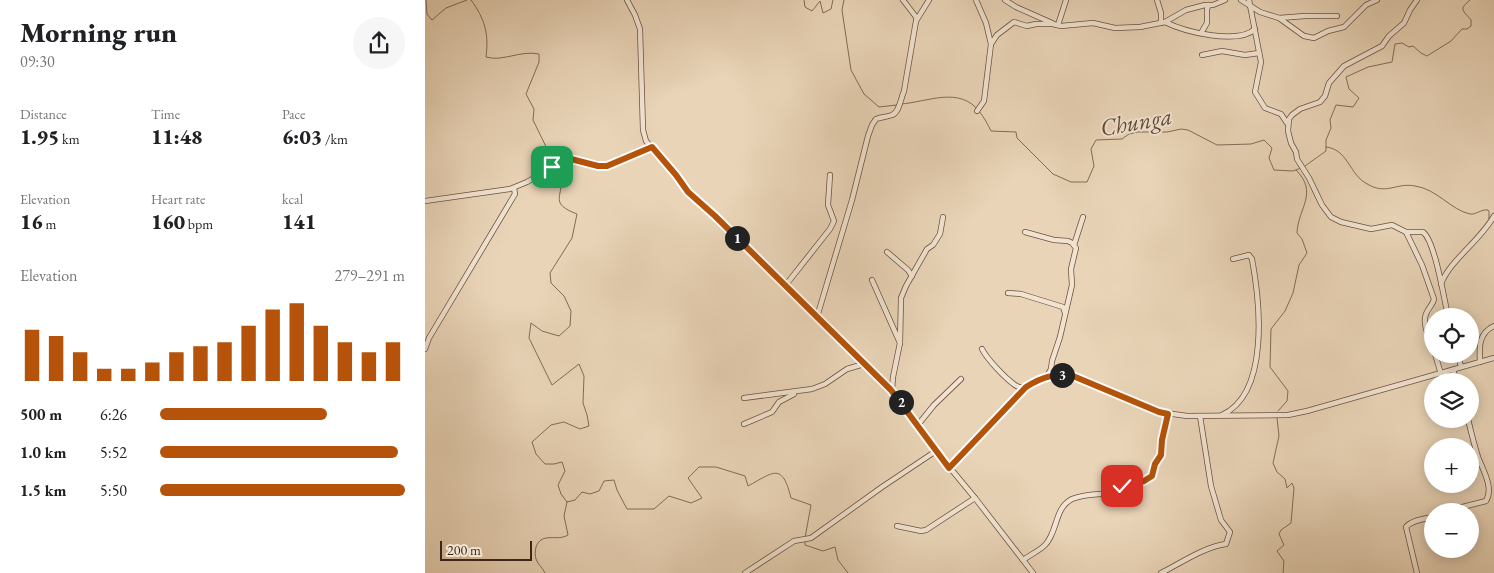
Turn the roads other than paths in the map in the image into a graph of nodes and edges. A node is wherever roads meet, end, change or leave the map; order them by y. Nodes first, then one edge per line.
1 (627, 0) edge
2 (903, 0) edge
3 (929, 0) edge
4 (976, 0) edge
5 (1005, 0) edge
6 (1067, 0) edge
7 (1157, 0) edge
8 (1225, 0) edge
9 (1241, 0) edge
10 (1249, 0) edge
11 (1377, 0) edge
12 (1417, 0) edge
13 (1209, 5) junction
14 (1251, 7) junction
15 (1337, 16) dead end
16 (1279, 18) junction
17 (916, 20) junction
18 (1163, 23) junction
19 (1056, 24) junction
20 (1255, 29) junction
21 (1201, 33) junction
22 (991, 44) junction
23 (1259, 53) junction
24 (1202, 55) dead end
25 (978, 110) dead end
26 (1287, 123) junction
27 (652, 147) junction
28 (830, 175) dead end
29 (514, 188) junction
30 (425, 201) edge
31 (1494, 216) edge
32 (943, 217) dead end
33 (1083, 217) dead end
34 (1025, 232) dead end
35 (1406, 232) junction
36 (1075, 245) junction
37 (887, 252) dead end
38 (1233, 259) dead end
39 (912, 276) junction
40 (871, 280) dead end
41 (1441, 285) junction
42 (785, 286) junction
43 (1442, 291) junction
44 (1008, 292) dead end
45 (1435, 301) junction
46 (1430, 308) edge
47 (1446, 308) edge
48 (1065, 314) junction
49 (817, 317) junction
50 (1494, 326) edge
51 (900, 343) junction
52 (425, 349) edge
53 (982, 349) dead end
54 (1494, 358) edge
55 (1480, 362) junction
56 (1460, 363) edge
57 (864, 364) junction
58 (1461, 366) junction
59 (1453, 370) junction
60 (1444, 373) edge
61 (1454, 373) edge
62 (1046, 377) junction
63 (961, 379) dead end
64 (1424, 379) edge
65 (1026, 387) junction
66 (891, 390) junction
67 (802, 391) junction
68 (744, 398) dead end
69 (1168, 414) junction
70 (1199, 416) junction
71 (1219, 416) junction
72 (744, 424) dead end
73 (917, 426) junction
74 (1470, 428) edge
75 (935, 451) junction
76 (949, 468) junction
77 (1490, 492) junction
78 (975, 498) junction
79 (1494, 498) edge
80 (1478, 503) edge
81 (1424, 519) edge
82 (897, 526) dead end
83 (1023, 560) junction
84 (745, 573) edge
85 (1033, 573) edge
86 (1161, 573) edge
87 (1417, 573) edge

1 - 27 street
2 - 17 street
3 - 17 street
4 - 22 street
5 - 19 street
6 - 19 street
7 - 18 street
8 - 13 street
9 - 14 street
10 - 14 street
11 - 16 street
12 - 26 street
13 - 18 street
13 - 21 street
14 - 16 street
14 - 20 street
15 - 16 street
17 - 49 street
18 - 19 street
18 - 21 street
19 - 22 street
20 - 21 street
20 - 23 street
22 - 25 street
23 - 24 street
23 - 26 street
26 - 35 street
27 - 29 street
27 - 42 street
28 - 42 street
29 - 30 street
29 - 52 street
31 - 41 street
32 - 39 street
33 - 36 street
34 - 36 street
35 - 41 street
35 - 45 street
36 - 48 street
37 - 39 street
38 - 71 street
39 - 51 street
40 - 51 street
41 - 43 street
42 - 49 street
43 - 45 street
43 - 47 street
44 - 48 street
45 - 46 street
48 - 62 street
49 - 57 street
50 - 55 street
51 - 66 street
53 - 65 street
54 - 55 street
55 - 58 street
56 - 58 street
57 - 66 street
57 - 67 street
58 - 59 street
59 - 60 street
59 - 61 street
62 - 65 street
62 - 69 street
63 - 73 street
64 - 71 street
65 - 76 street
66 - 73 street
67 - 68 street
67 - 72 street
69 - 70 street
69 - 83 street
70 - 71 street
70 - 86 street
73 - 75 street
74 - 77 street
75 - 76 street
75 - 84 street
76 - 78 street
77 - 79 street
77 - 80 street
78 - 82 street
78 - 83 street
81 - 87 street
83 - 85 street

